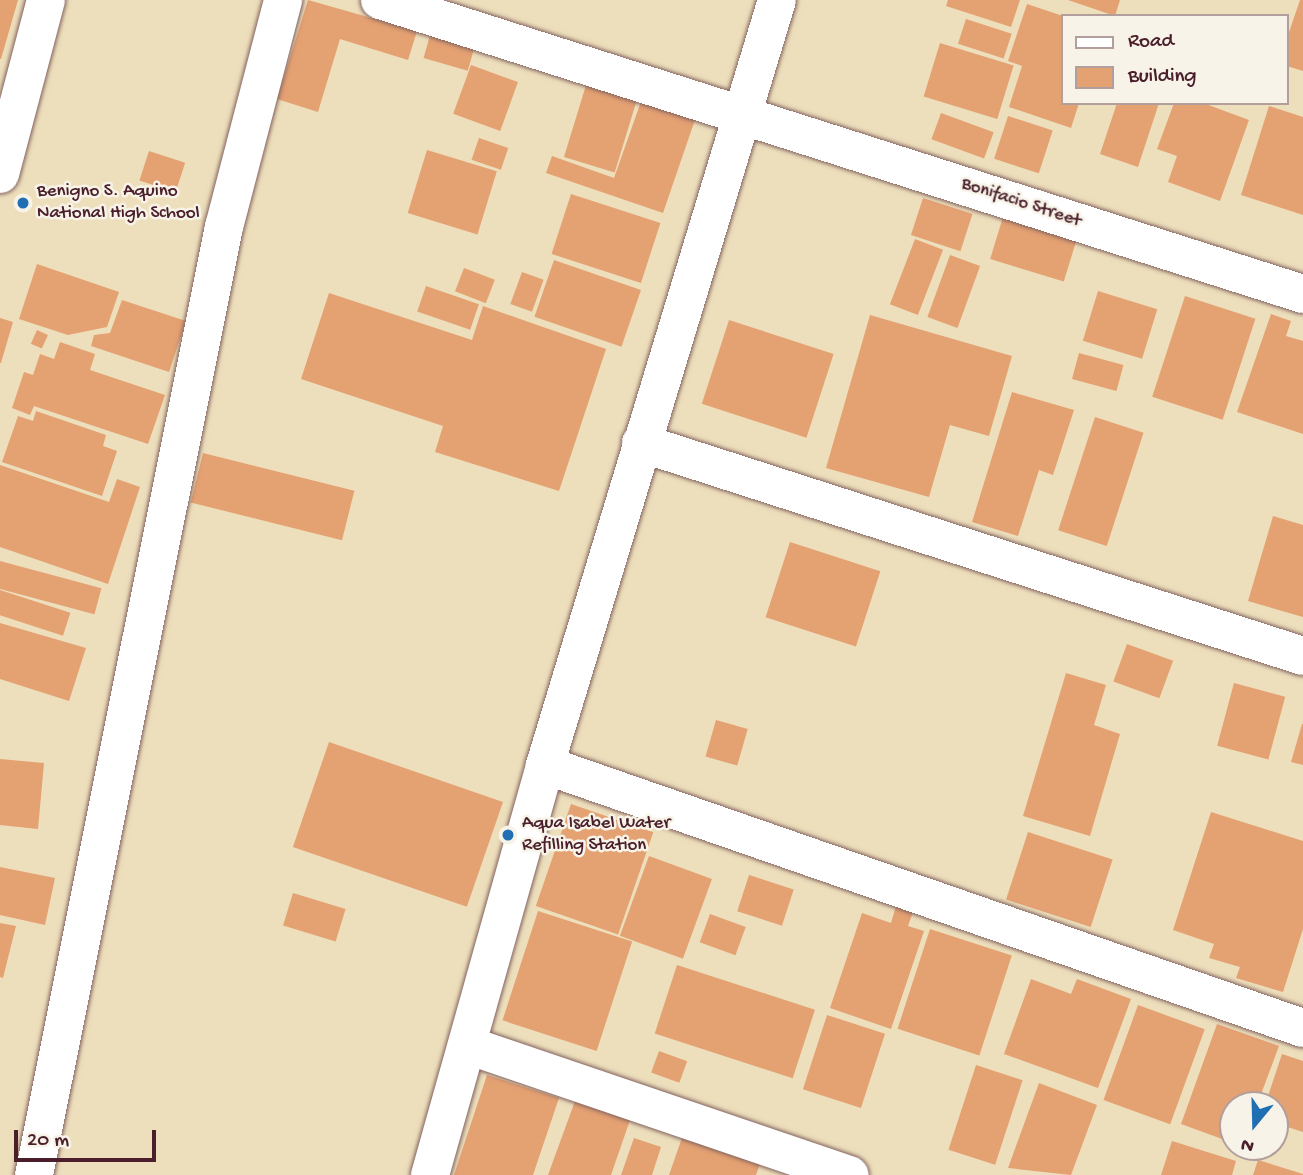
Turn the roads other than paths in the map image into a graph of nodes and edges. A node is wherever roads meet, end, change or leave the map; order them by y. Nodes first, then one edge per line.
1 (46, 0) edge
2 (283, 0) edge
3 (380, 0) edge
4 (777, 0) edge
5 (740, 112) junction
6 (0, 174) edge
7 (1303, 294) edge
8 (641, 443) junction
9 (1303, 656) edge
10 (545, 765) junction
11 (1303, 1028) edge
12 (470, 1046) junction
13 (34, 1175) edge
14 (430, 1175) edge
15 (850, 1175) edge

1 - 6 street
2 - 13 street
3 - 5 street, Bonifacio Street
4 - 5 street
5 - 7 street, Bonifacio Street
5 - 8 street
8 - 9 street
8 - 10 street
10 - 11 street
10 - 12 street
12 - 14 street
12 - 15 street

